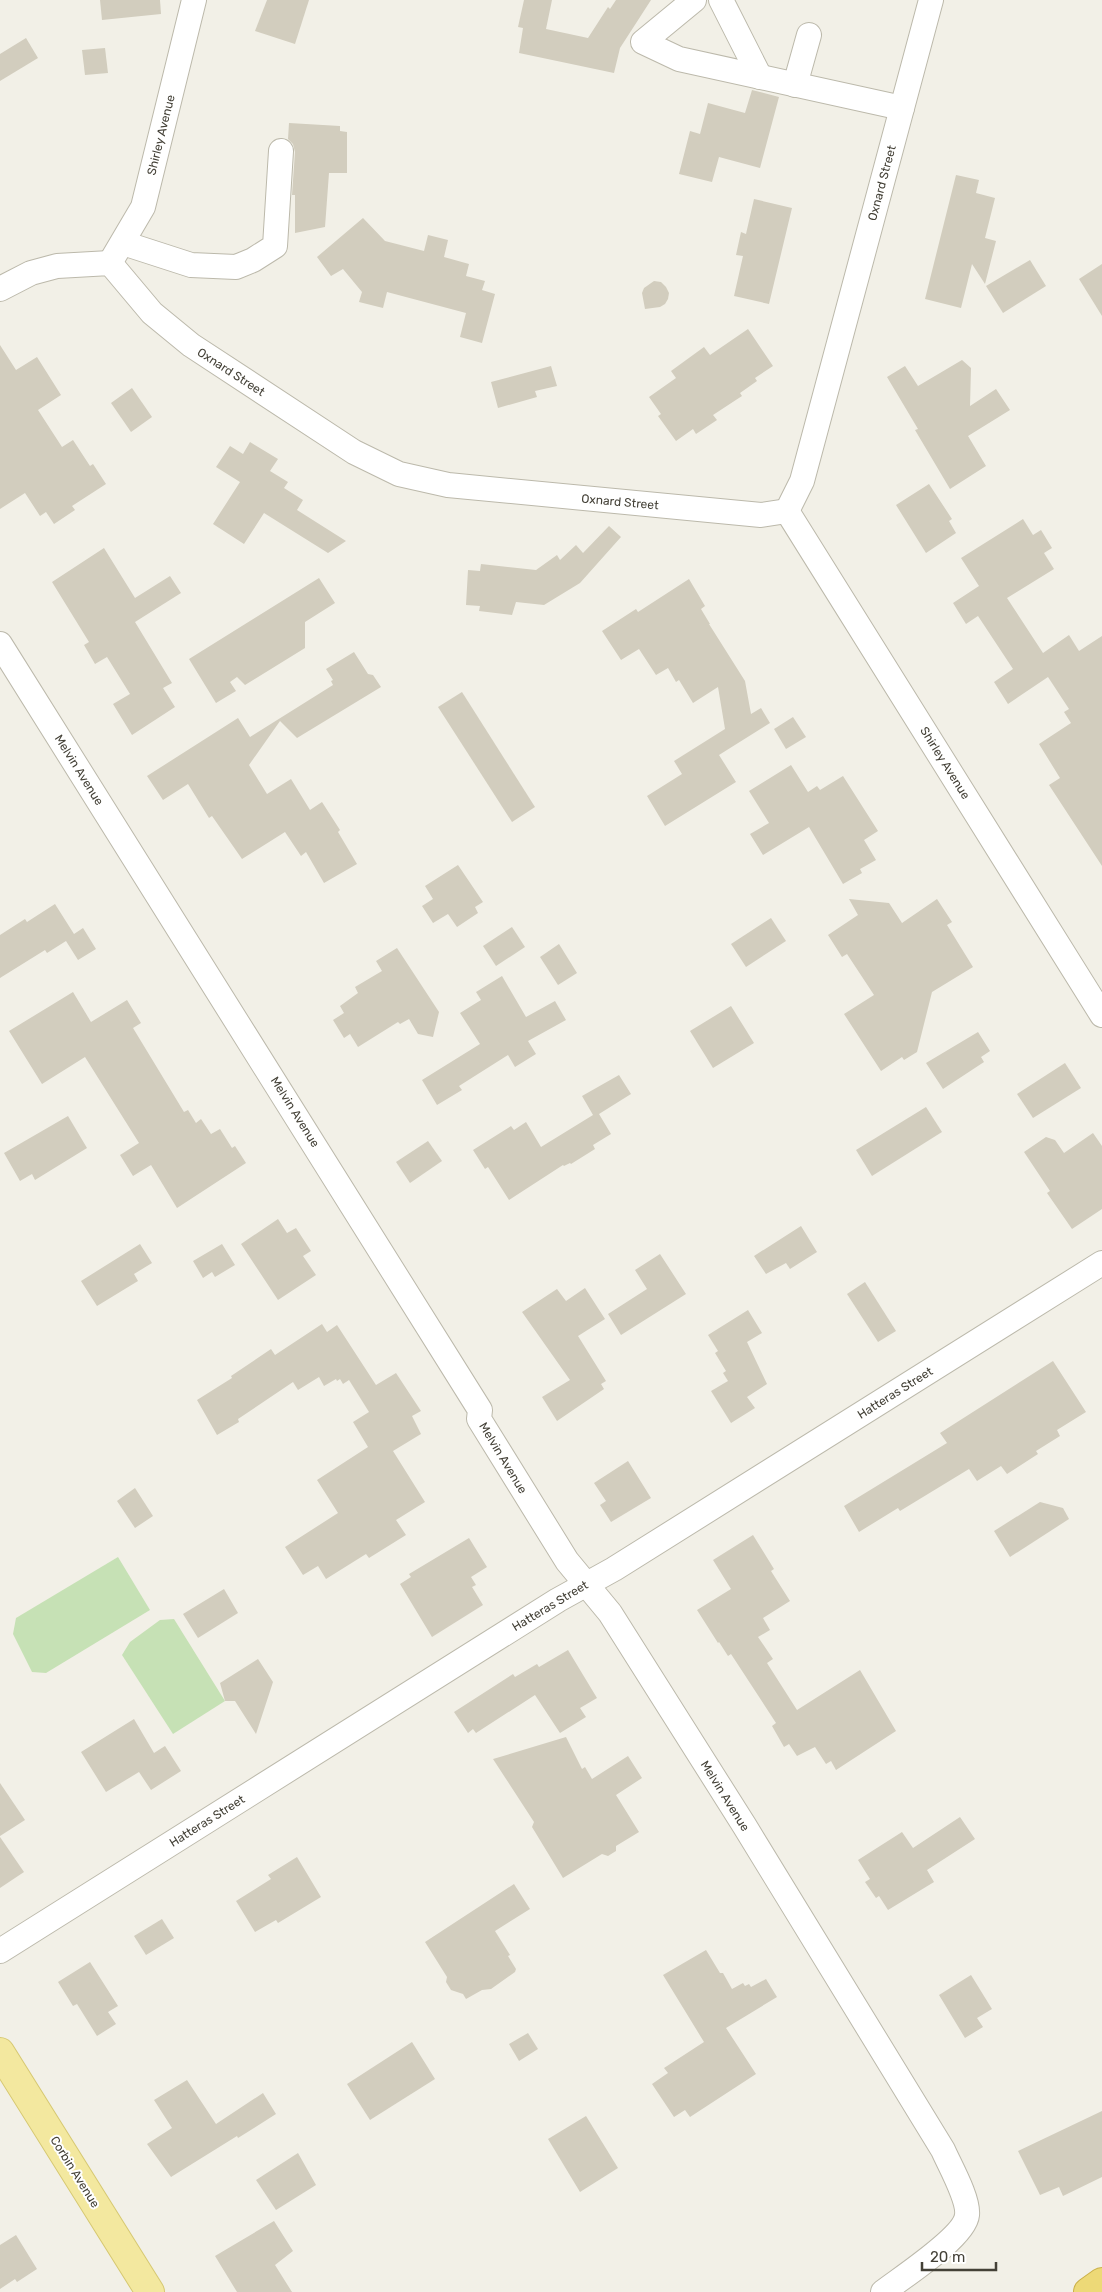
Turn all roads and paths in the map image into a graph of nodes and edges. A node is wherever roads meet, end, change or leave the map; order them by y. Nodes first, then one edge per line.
1 (194, 0) edge
2 (694, 0) edge
3 (720, 0) edge
4 (931, 0) edge
5 (809, 35) dead end
6 (760, 77) junction
7 (795, 85) junction
8 (902, 108) junction
9 (281, 151) dead end
10 (123, 243) junction
11 (110, 263) junction
12 (0, 289) edge
13 (787, 511) junction
14 (0, 644) edge
15 (1102, 1015) edge
16 (1102, 1263) edge
17 (585, 1584) junction
18 (0, 1951) edge
19 (0, 2052) edge
20 (1102, 2282) edge
21 (150, 2292) edge
22 (883, 2292) edge
23 (1088, 2292) edge

1 - 10 street, Shirley Avenue
2 - 6 street
3 - 6 street
4 - 8 street, Oxnard Street
5 - 7 street
6 - 7 street
7 - 8 street
8 - 13 street, Oxnard Street
9 - 10 street
10 - 11 street, Shirley Avenue
11 - 12 street
11 - 13 street, Oxnard Street
13 - 15 street, Shirley Avenue
14 - 17 street, Melvin Avenue
16 - 17 street, Hatteras Street
17 - 18 street, Hatteras Street
17 - 22 street, Melvin Avenue
19 - 21 main road, Corbin Avenue
20 - 23 highway

